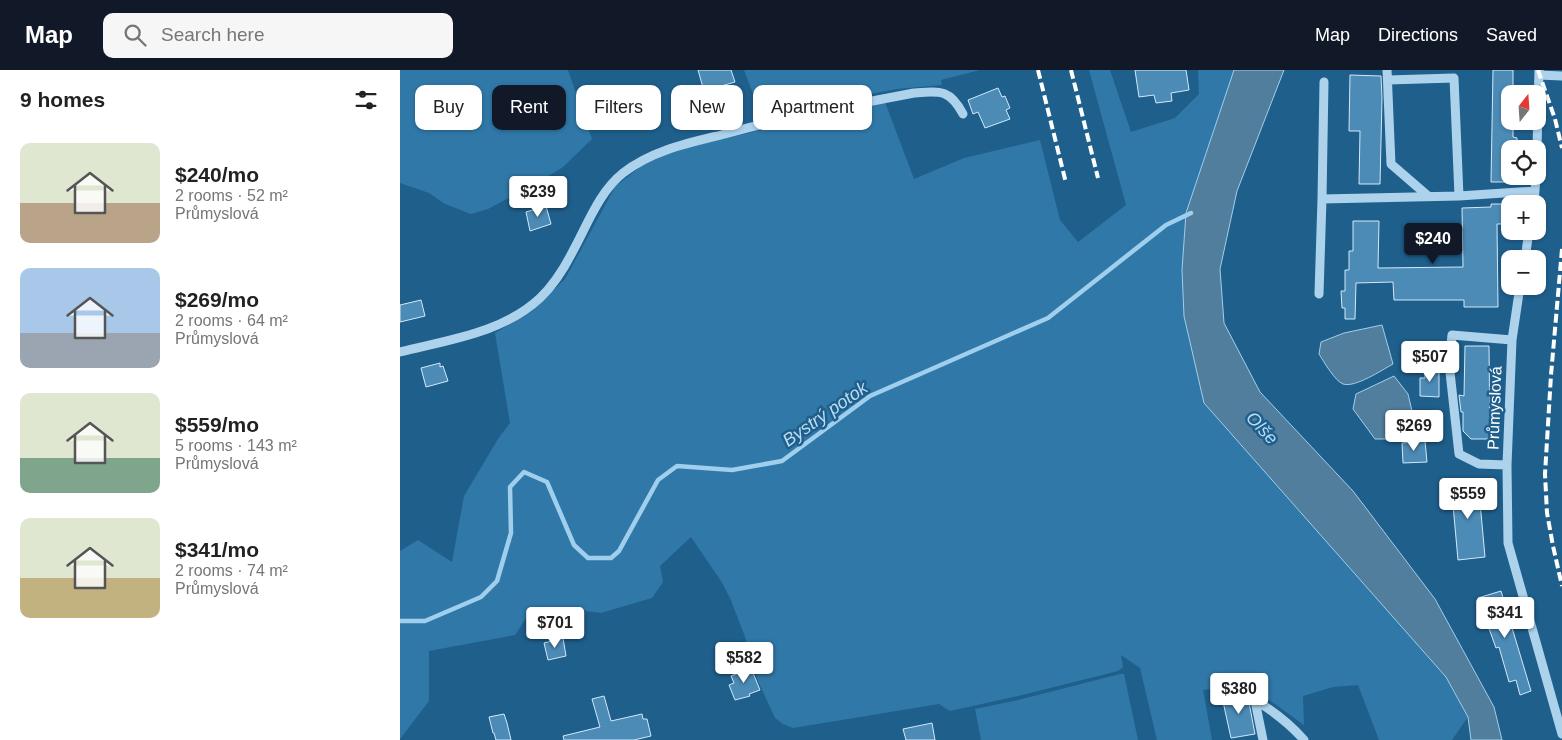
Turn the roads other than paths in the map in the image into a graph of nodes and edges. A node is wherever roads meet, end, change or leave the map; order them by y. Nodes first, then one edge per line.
1 (1387, 70) edge
2 (1539, 72) edge
3 (1562, 76) edge
4 (1388, 80) junction
5 (1324, 82) dead end
6 (963, 114) dead end
7 (1537, 140) edge
8 (1536, 185) edge
9 (1536, 192) junction
10 (1536, 195) edge
11 (1428, 196) junction
12 (1459, 196) junction
13 (1322, 199) junction
14 (1320, 294) dead end
15 (1519, 295) edge
16 (1512, 340) junction
17 (400, 352) edge
18 (1507, 466) junction
19 (1562, 734) edge
20 (1263, 740) edge
21 (1304, 740) edge

1 - 4 street
2 - 3 street
2 - 7 street
4 - 11 street
4 - 12 street
5 - 13 street
6 - 17 street
8 - 9 street
9 - 10 street
9 - 12 street
11 - 12 street
11 - 13 street
13 - 14 street
15 - 16 street, Průmyslová
16 - 18 street, Průmyslová
16 - 18 street
18 - 19 street, Průmyslová
20 - 21 street

